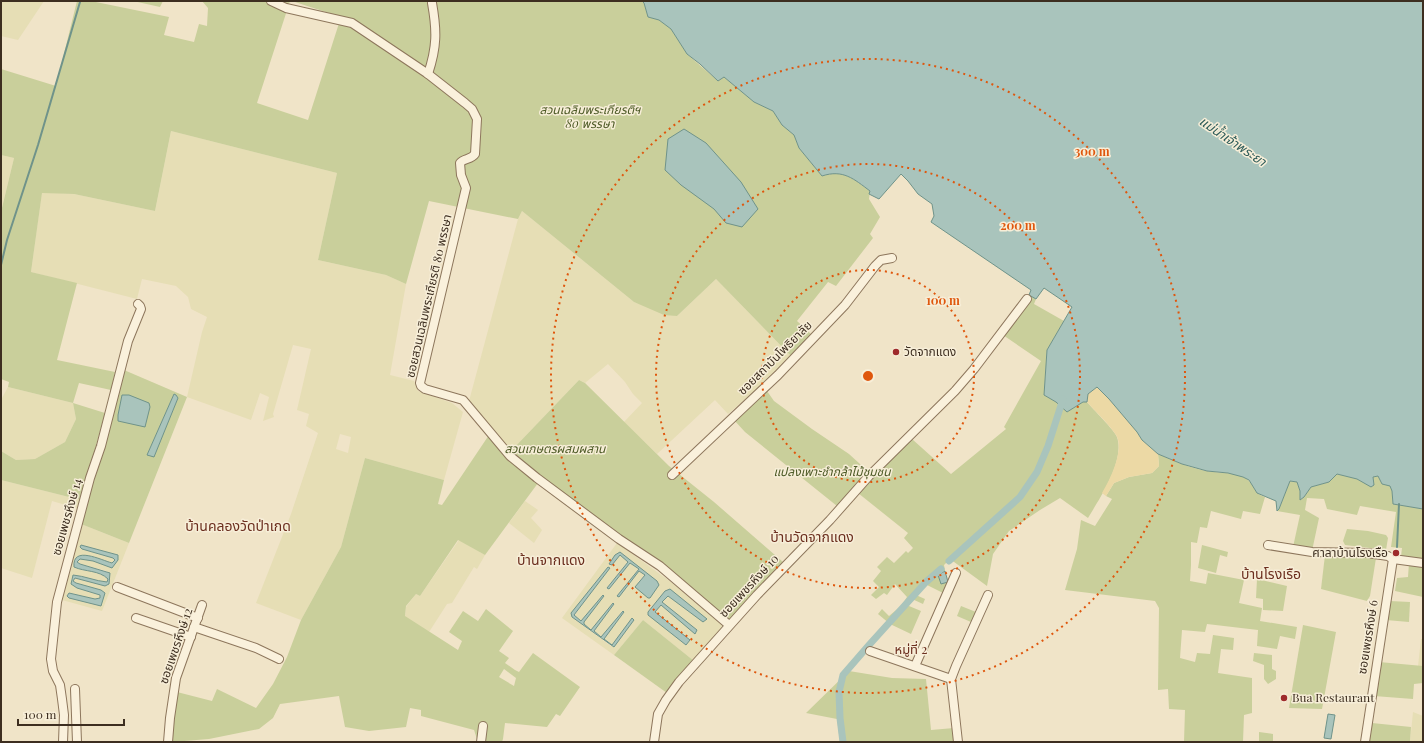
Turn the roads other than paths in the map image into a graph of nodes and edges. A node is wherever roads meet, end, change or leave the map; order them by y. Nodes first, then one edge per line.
1 (271, 1) edge
2 (432, 3) dead end
3 (428, 74) junction
4 (892, 258) dead end
5 (1027, 299) dead end
6 (138, 304) dead end
7 (672, 474) dead end
8 (1268, 545) dead end
9 (1393, 559) junction
10 (1423, 562) edge
11 (956, 573) dead end
12 (117, 587) dead end
13 (988, 595) dead end
14 (202, 605) dead end
15 (136, 618) dead end
16 (198, 618) junction
17 (730, 625) junction
18 (194, 627) junction
19 (191, 637) junction
20 (870, 651) dead end
21 (279, 660) dead end
22 (915, 666) junction
23 (951, 679) junction
24 (75, 689) dead end
25 (483, 726) dead end
26 (63, 742) edge
27 (77, 742) edge
28 (168, 742) edge
29 (481, 742) edge
30 (654, 742) edge
31 (958, 742) edge
32 (1365, 742) edge

1 - 3 street, ซอยสวนเฉลิมพระเกียรติ 80 พรรษา
2 - 3 street
3 - 17 street, ซอยสวนเฉลิมพระเกียรติ 80 พรรษา
4 - 7 street, ซอยสถาบันโพธิยาลัย
5 - 17 street, ซอยเพชรหึงษ์ 10
6 - 26 street, ซอยเพชรหึงษ์ 14
8 - 9 street
9 - 10 street
9 - 32 street, ซอยเพชรหึงษ์ 6
11 - 22 street
12 - 16 street
13 - 23 street
14 - 16 street, ซอยเพชรหึงษ์ 12
15 - 19 street
16 - 18 street, ซอยเพชรหึงษ์ 12
17 - 30 street, ซอยเพชรหึงษ์ 10
18 - 19 street, ซอยเพชรหึงษ์ 12
18 - 21 street
19 - 28 street, ซอยเพชรหึงษ์ 12
20 - 22 street
22 - 23 street
23 - 31 street
24 - 27 street
25 - 29 street

